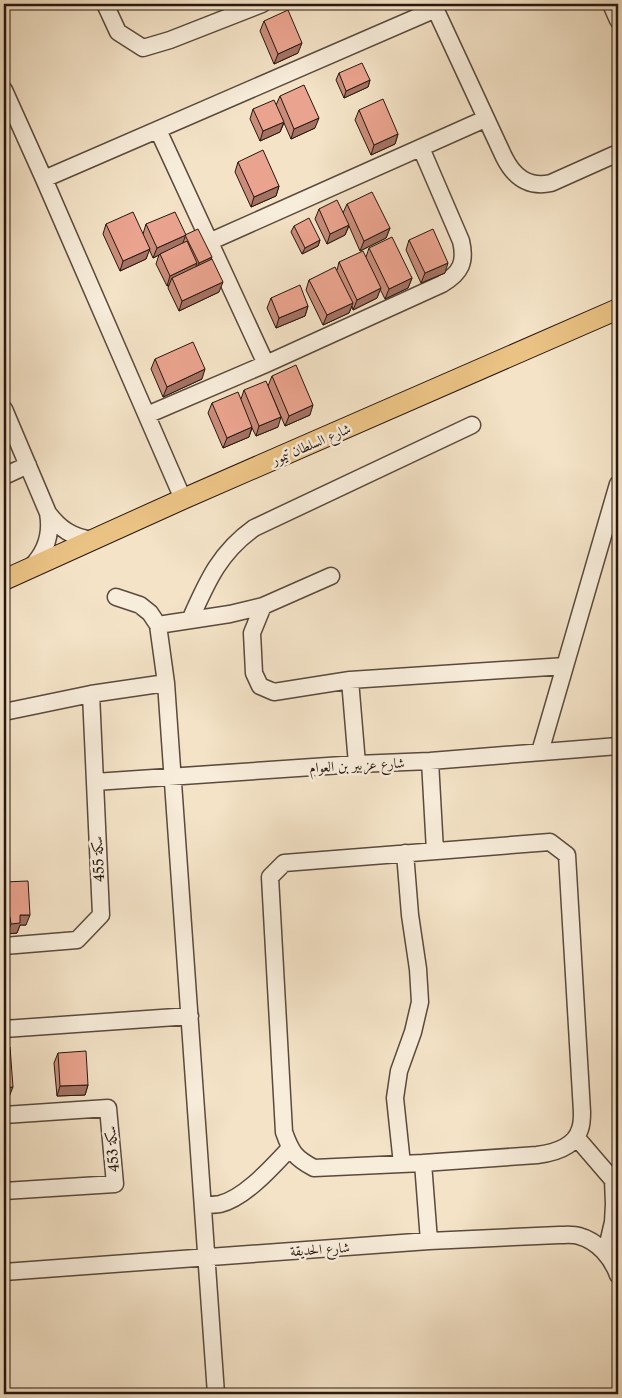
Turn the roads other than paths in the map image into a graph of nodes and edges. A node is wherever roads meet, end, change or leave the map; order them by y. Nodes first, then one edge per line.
1 (105, 4) edge
2 (262, 4) edge
3 (611, 4) edge
4 (435, 6) edge
5 (618, 20) edge
6 (4, 90) edge
7 (485, 119) junction
8 (158, 130) junction
9 (421, 148) junction
10 (618, 153) edge
11 (44, 179) junction
12 (209, 242) junction
13 (618, 309) edge
14 (618, 318) edge
15 (266, 364) junction
16 (4, 409) edge
17 (147, 415) junction
18 (472, 425) dead end
19 (28, 465) junction
20 (4, 476) edge
21 (618, 484) edge
22 (183, 499) junction
23 (48, 513) junction
24 (92, 540) junction
25 (28, 569) junction
26 (330, 576) dead end
27 (4, 580) edge
28 (4, 589) edge
29 (116, 597) dead end
30 (263, 606) junction
31 (190, 620) junction
32 (158, 625) junction
33 (565, 666) junction
34 (350, 680) junction
35 (166, 683) junction
36 (90, 694) junction
37 (4, 712) edge
38 (618, 746) edge
39 (540, 752) junction
40 (430, 761) junction
41 (357, 764) junction
42 (173, 777) junction
43 (95, 782) junction
44 (435, 851) junction
45 (405, 853) junction
46 (4, 946) edge
47 (190, 1016) junction
48 (4, 1029) edge
49 (4, 1115) edge
50 (576, 1137) junction
51 (290, 1148) junction
52 (423, 1163) junction
53 (402, 1164) junction
54 (616, 1180) edge
55 (4, 1191) edge
56 (204, 1205) junction
57 (429, 1241) junction
58 (606, 1252) junction
59 (207, 1257) junction
60 (4, 1272) edge
61 (618, 1275) edge
62 (216, 1394) edge

1 - 2 street
3 - 5 street
4 - 7 street
4 - 8 street
6 - 11 street
7 - 9 street
7 - 10 street
8 - 11 street
8 - 12 street
9 - 12 street
9 - 15 street
11 - 17 street
12 - 15 street
13 - 22 main road, شارع السلطان تيمور
14 - 28 main road, شارع السلطان تيمور
15 - 17 street
16 - 19 street
17 - 22 street
18 - 31 street
19 - 20 street
19 - 23 street
21 - 33 street
22 - 24 main road, شارع السلطان تيمور
23 - 24 street
23 - 25 street
24 - 25 main road, شارع السلطان تيمور
25 - 27 main road, شارع السلطان تيمور
26 - 30 street
29 - 32 street
30 - 31 street
30 - 34 street
31 - 32 street
32 - 35 street
33 - 34 street
33 - 39 street
34 - 41 street
35 - 36 street
35 - 42 street
36 - 37 street
36 - 43 street, سكة 455
38 - 39 street, شارع عزبير بن العوام
39 - 40 street, شارع عزبير بن العوام
40 - 41 street, شارع عزبير بن العوام
40 - 44 street
41 - 42 street, شارع عزبير بن العوام
42 - 43 street, شارع عزبير بن العوام
42 - 47 street
43 - 46 street, سكة 455
44 - 45 street
44 - 50 street
45 - 51 street
45 - 53 street
47 - 48 street
47 - 56 street
49 - 55 street, سكة 453
50 - 52 street
50 - 54 street
51 - 53 street
51 - 56 street
52 - 53 street
52 - 57 street
54 - 58 street
56 - 59 street
57 - 58 street, شارع الحديقة
57 - 59 street, شارع الحديقة
58 - 61 street, شارع الحديقة
59 - 60 street, شارع الحديقة
59 - 62 street

